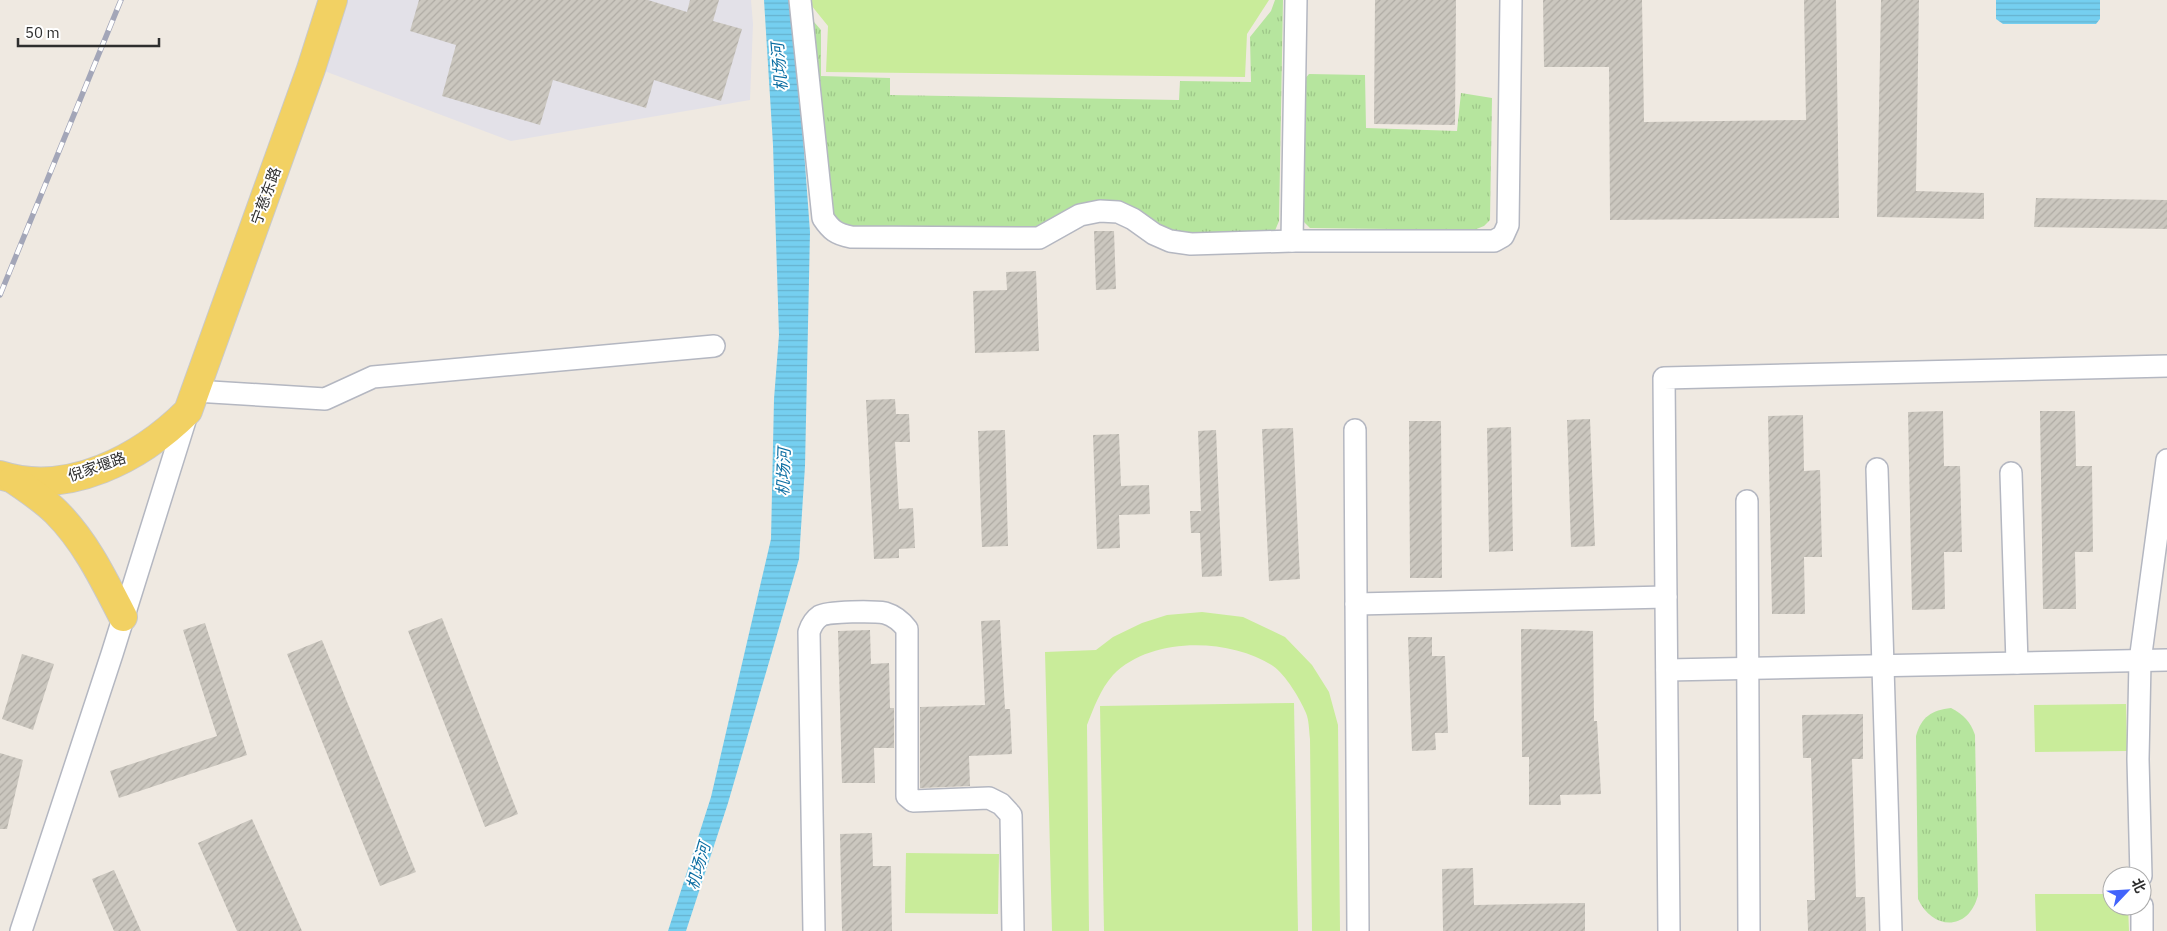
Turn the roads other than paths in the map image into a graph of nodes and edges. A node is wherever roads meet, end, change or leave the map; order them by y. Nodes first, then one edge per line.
1 (333, 0) edge
2 (800, 0) edge
3 (1296, 0) edge
4 (1511, 0) edge
5 (1292, 241) junction
6 (714, 346) dead end
7 (2167, 366) edge
8 (192, 401) junction
9 (1355, 430) dead end
10 (2167, 460) edge
11 (1877, 469) dead end
12 (2011, 473) dead end
13 (6, 477) edge
14 (1747, 501) dead end
15 (1666, 597) junction
16 (1356, 604) junction
17 (123, 617) junction
18 (2167, 660) edge
19 (2140, 661) junction
20 (2017, 664) junction
21 (1884, 666) junction
22 (1748, 668) junction
23 (1666, 670) junction
24 (2141, 866) edge
25 (2142, 916) edge
26 (21, 931) edge
27 (814, 931) edge
28 (1013, 931) edge
29 (1358, 931) edge
30 (1669, 931) edge
31 (1749, 931) edge
32 (1891, 931) edge
33 (2142, 931) edge

1 - 8 main road, 宁慈东路
2 - 5 street
3 - 5 street
4 - 5 street
6 - 8 street
7 - 15 street
8 - 13 main road, 倪家堰路
8 - 17 street
9 - 16 street
10 - 19 street
11 - 21 street
12 - 20 street
13 - 17 main road
14 - 22 street
15 - 16 street
15 - 23 street
16 - 29 street
17 - 26 street
18 - 19 street
19 - 20 street
19 - 24 street
20 - 21 street
21 - 22 street
21 - 32 street
22 - 23 street
22 - 31 street
23 - 30 street
25 - 33 street
27 - 28 street

